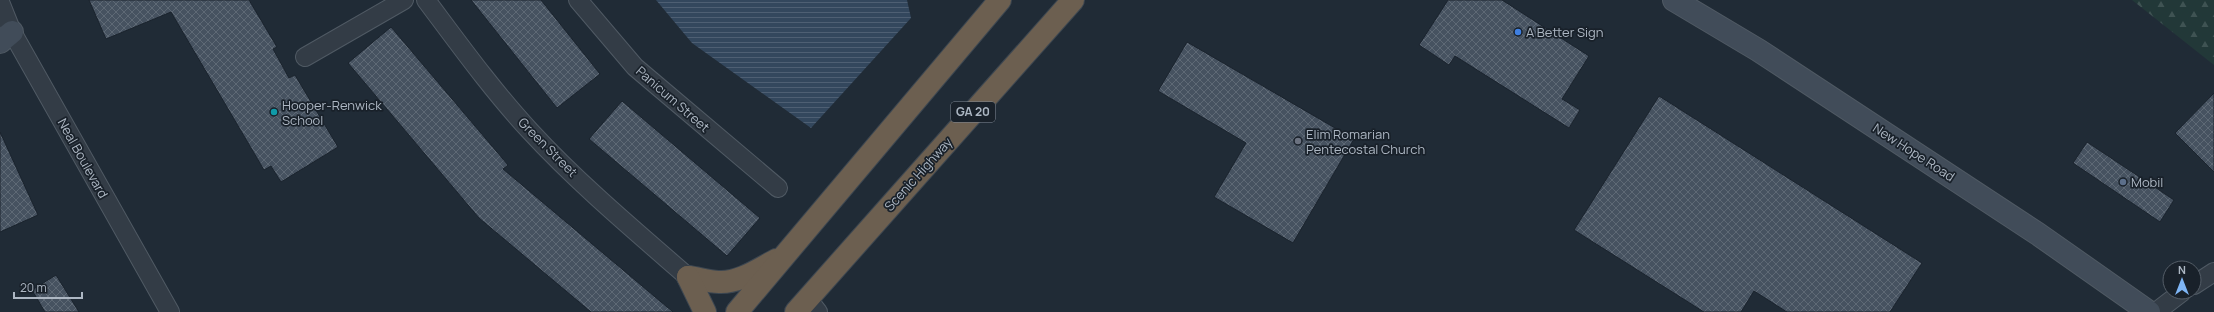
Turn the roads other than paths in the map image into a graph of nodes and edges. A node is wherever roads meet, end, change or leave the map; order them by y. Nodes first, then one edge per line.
1 (404, 0) edge
2 (426, 0) edge
3 (578, 0) edge
4 (1000, 0) edge
5 (1073, 0) edge
6 (1674, 0) edge
7 (0, 2) edge
8 (6, 37) edge
9 (305, 57) dead end
10 (778, 188) dead end
11 (786, 255) junction
12 (2214, 272) edge
13 (688, 277) junction
14 (2202, 279) edge
15 (2172, 300) edge
16 (807, 307) edge
17 (170, 312) edge
18 (705, 312) edge
19 (737, 312) edge
20 (2149, 312) edge
21 (2156, 312) edge

1 - 9 street
2 - 13 street, Green Street
3 - 10 street, Panicum Street
4 - 11 highway
5 - 16 highway, Scenic Highway / GA 20
6 - 20 street, New Hope Road
7 - 8 street, Neal Boulevard
8 - 17 street, Neal Boulevard
11 - 13 highway
11 - 19 highway
12 - 14 street
13 - 18 highway
15 - 21 street

